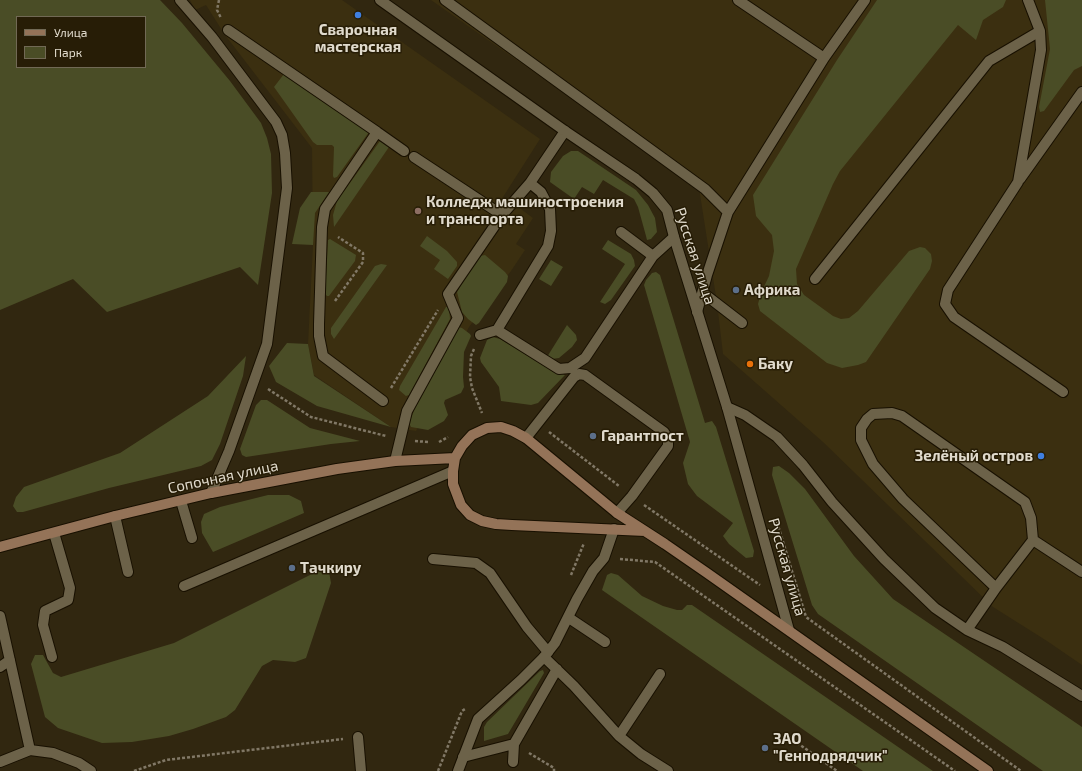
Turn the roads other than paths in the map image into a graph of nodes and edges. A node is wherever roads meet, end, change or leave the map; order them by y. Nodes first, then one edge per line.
1 (180, 0) edge
2 (380, 0) edge
3 (445, 0) edge
4 (738, 0) edge
5 (865, 0) edge
6 (1028, 0) edge
7 (228, 30) dead end
8 (1040, 31) junction
9 (824, 58) junction
10 (1082, 92) edge
11 (565, 130) junction
12 (377, 132) junction
13 (404, 151) dead end
14 (414, 157) dead end
15 (1018, 182) junction
16 (530, 183) junction
17 (728, 212) junction
18 (502, 215) junction
19 (621, 232) dead end
20 (674, 237) junction
21 (653, 256) junction
22 (815, 279) dead end
23 (702, 293) junction
24 (697, 312) junction
25 (742, 323) dead end
26 (497, 330) junction
27 (480, 335) dead end
28 (1062, 392) dead end
29 (383, 401) road end
30 (727, 407) junction
31 (526, 438) junction
32 (455, 458) junction
33 (395, 461) junction
34 (453, 471) junction
35 (211, 493) junction
36 (181, 501) junction
37 (617, 513) junction
38 (115, 516) junction
39 (614, 529) junction
40 (645, 531) junction
41 (54, 532) junction
42 (192, 538) dead end
43 (1033, 540) junction
44 (0, 547) edge
45 (432, 559) dead end
46 (128, 572) dead end
47 (1082, 572) edge
48 (184, 586) dead end
49 (996, 588) junction
50 (0, 616) edge
51 (568, 618) junction
52 (789, 630) junction
53 (967, 630) junction
54 (605, 642) dead end
55 (546, 654) junction
56 (52, 656) dead end
57 (10, 660) junction
58 (0, 667) edge
59 (557, 669) junction
60 (660, 674) dead end
61 (1082, 696) edge
62 (618, 736) junction
63 (358, 737) road end
64 (514, 744) junction
65 (30, 750) junction
66 (463, 757) junction
67 (0, 762) edge
68 (513, 762) dead end
69 (90, 771) edge
70 (361, 771) edge
71 (458, 771) edge
72 (668, 771) edge
73 (988, 771) edge

1 - 35 street
2 - 11 street, Русская улица
3 - 17 street
4 - 9 street
5 - 9 street
6 - 8 street
7 - 12 street
8 - 15 street
8 - 22 street
9 - 17 street
10 - 15 street
11 - 16 street
11 - 20 street, Русская улица
12 - 13 street
12 - 29 street
14 - 18 street
15 - 28 street
16 - 18 street
16 - 26 street
17 - 23 street
18 - 33 street
19 - 21 street
20 - 21 street
20 - 24 street, Русская улица
21 - 26 street
23 - 24 street
23 - 25 street
24 - 30 street, Русская улица
26 - 27 street
30 - 52 street, Русская улица
30 - 53 street
31 - 32 main road, Русская улица
31 - 37 main road, Русская улица
31 - 37 street
32 - 33 main road, Сопочная улица
32 - 34 main road, Русская улица
33 - 35 main road, Сопочная улица
34 - 39 main road, Русская улица
34 - 48 street
35 - 36 main road, Сопочная улица
36 - 38 main road, Сопочная улица
36 - 42 street
37 - 40 main road, Русская улица
38 - 41 main road, Сопочная улица
38 - 46 street
39 - 40 main road, Русская улица
39 - 51 street
40 - 52 main road, Русская улица
41 - 44 main road, Сопочная улица
41 - 56 street
43 - 47 street
43 - 49 street
43 - 49 street
45 - 55 street
49 - 53 street
50 - 57 street
51 - 54 street
51 - 55 street
52 - 73 main road, Русская улица
53 - 61 street
55 - 59 street
55 - 66 street
57 - 58 street
57 - 65 street
59 - 62 street
59 - 64 street
60 - 62 street
62 - 72 street
63 - 70 street
64 - 66 street
64 - 68 street
65 - 67 street
65 - 69 street
66 - 71 street

